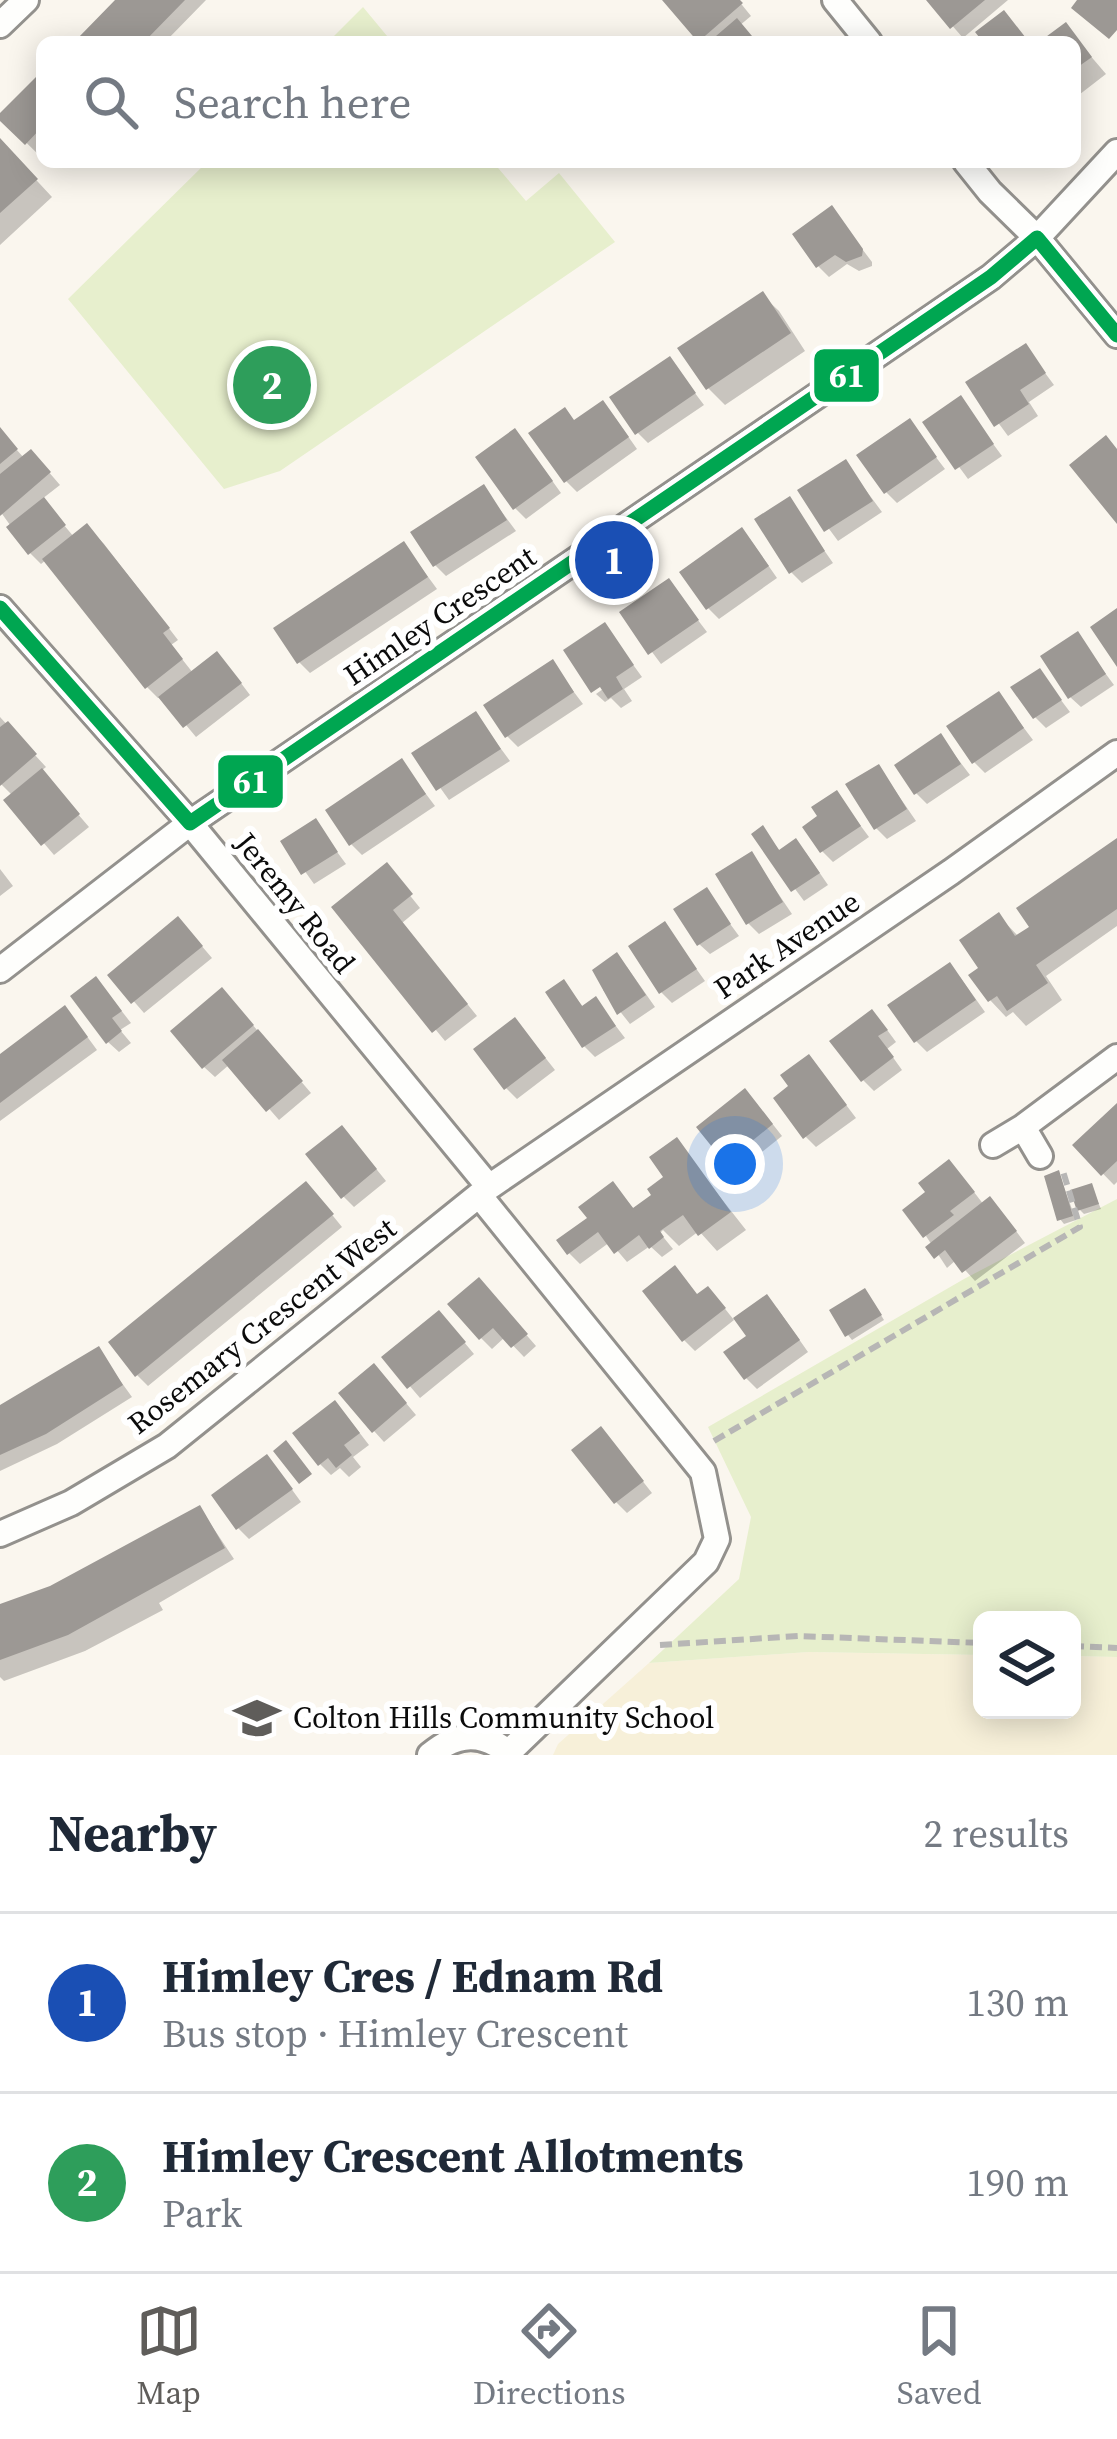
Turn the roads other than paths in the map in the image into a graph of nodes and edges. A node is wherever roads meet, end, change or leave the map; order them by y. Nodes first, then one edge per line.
1 (26, 0) edge
2 (835, 0) edge
3 (0, 26) edge
4 (864, 36) edge
5 (1117, 152) edge
6 (971, 168) edge
7 (1037, 238) junction
8 (1117, 335) edge
9 (0, 608) edge
10 (1117, 753) edge
11 (190, 823) junction
12 (0, 970) edge
13 (1117, 1057) edge
14 (1023, 1127) junction
15 (993, 1145) dead end
16 (1040, 1156) dead end
17 (484, 1191) junction
18 (0, 1534) edge
19 (510, 1754) edge
20 (430, 1755) edge

1 - 3 street
2 - 4 street
5 - 7 street, Himley Crescent
6 - 7 street
7 - 8 street
7 - 11 street, Himley Crescent
9 - 11 street, Jeremy Road
10 - 17 street, Park Avenue
11 - 12 street, Himley Crescent
11 - 17 street, Jeremy Road
13 - 14 street
14 - 15 street
14 - 16 street
17 - 18 street, Rosemary Crescent West
17 - 19 street, Jeremy Road
19 - 20 street, Jeremy Road

